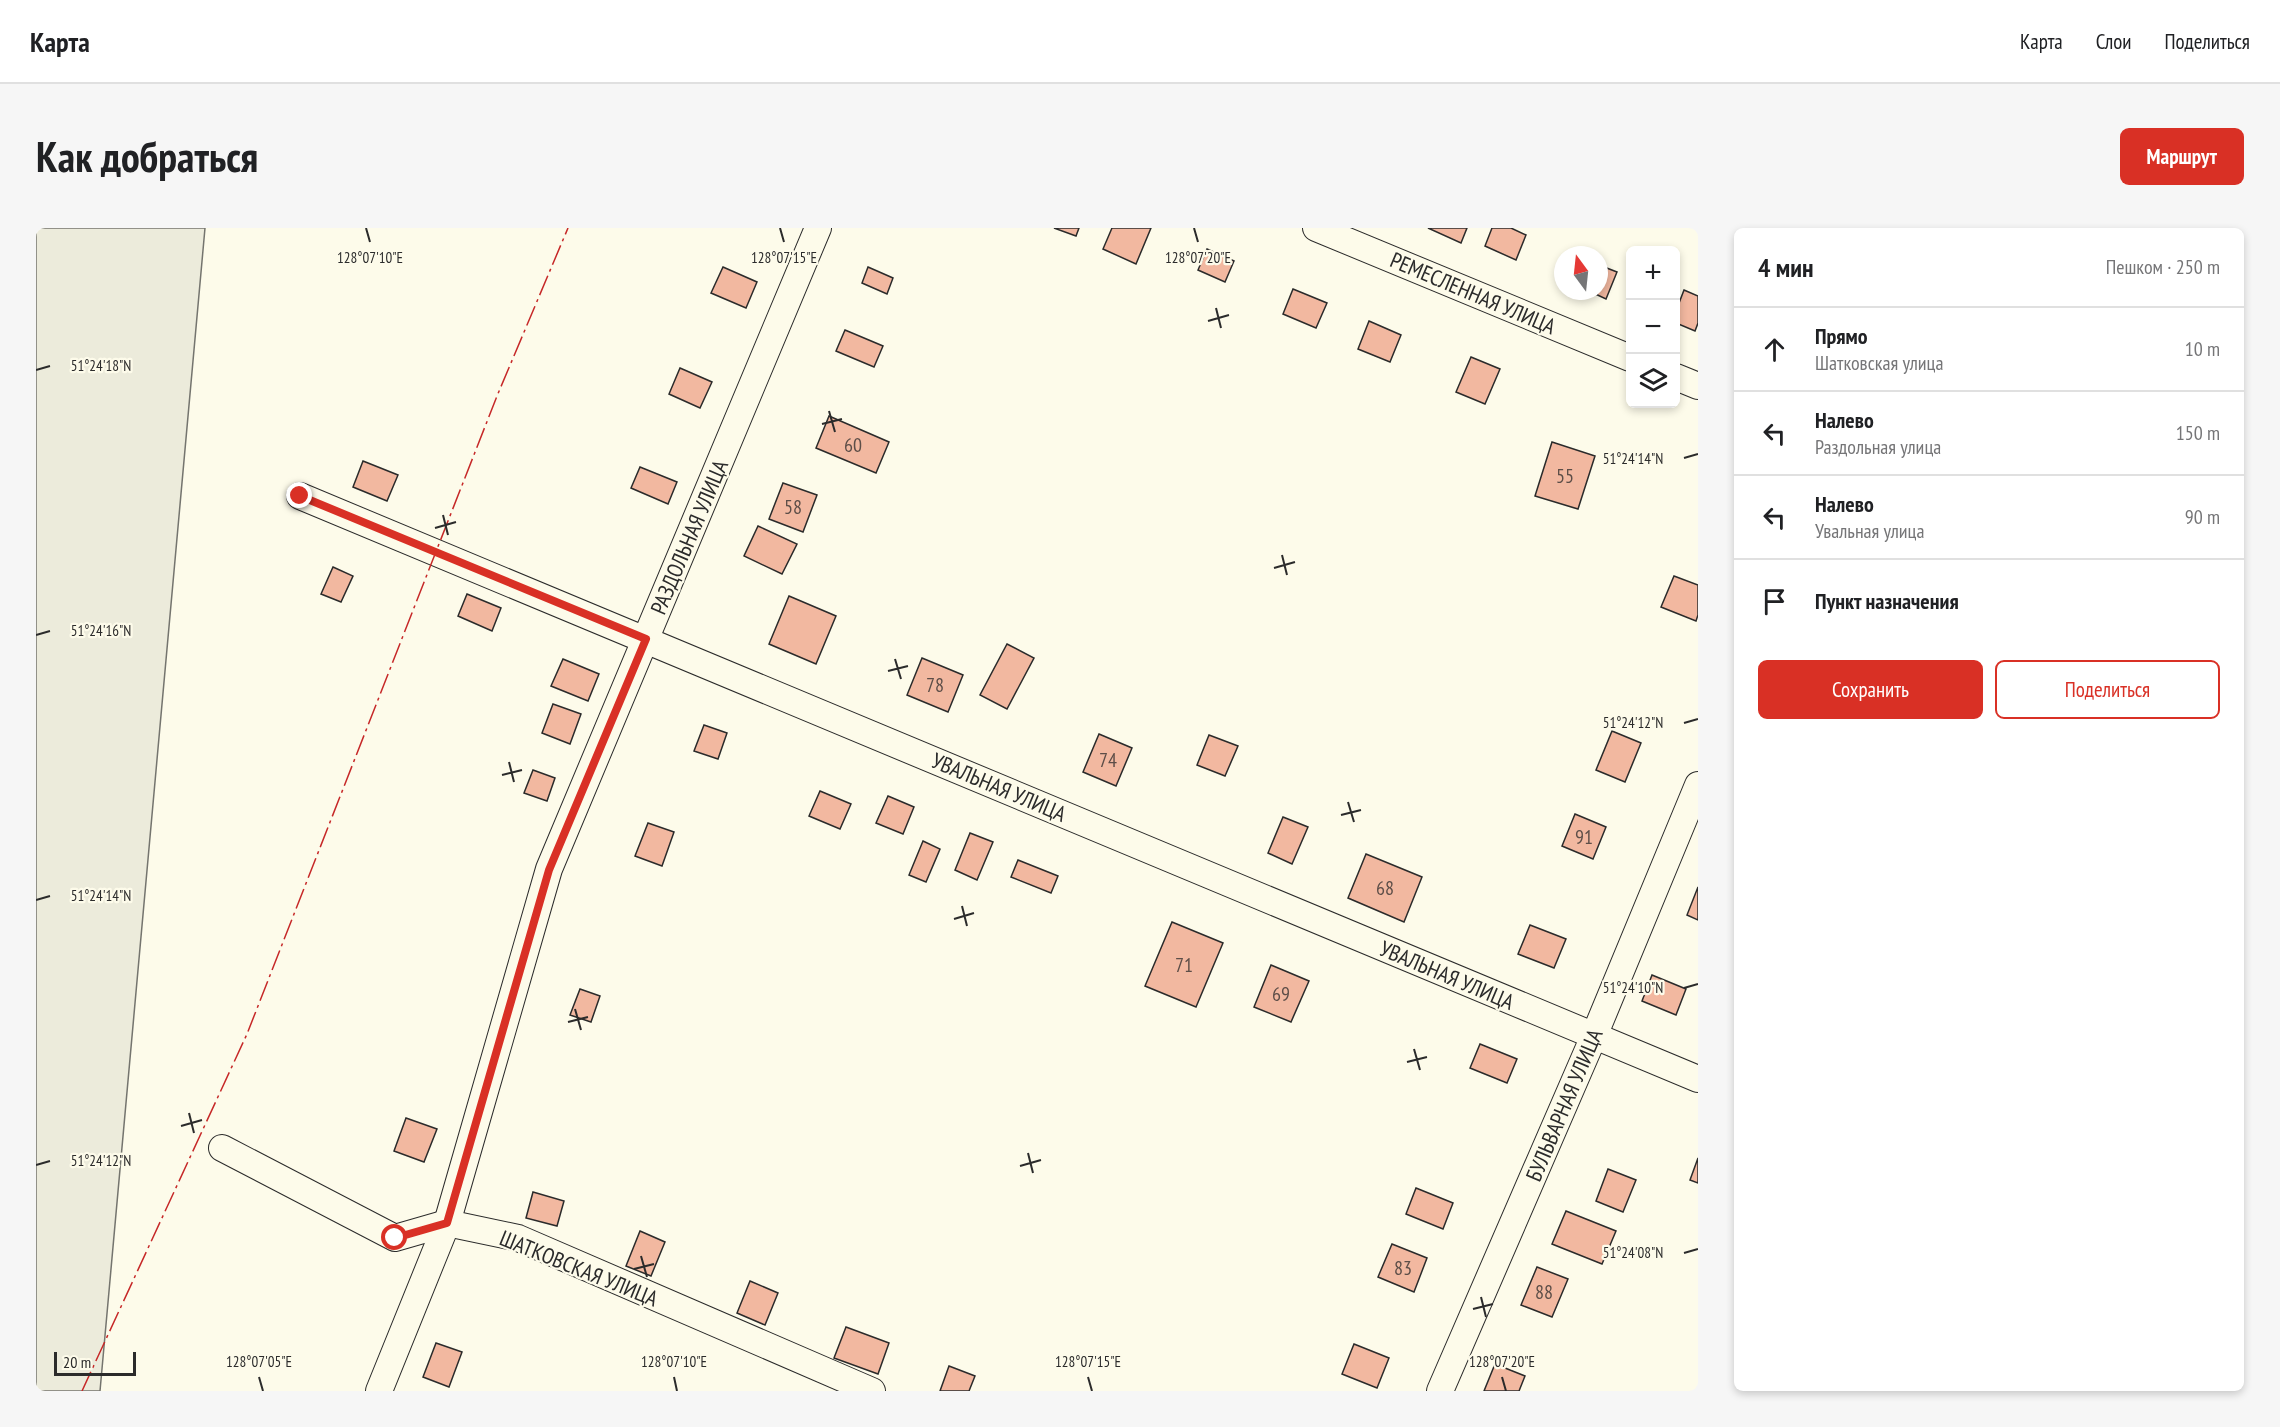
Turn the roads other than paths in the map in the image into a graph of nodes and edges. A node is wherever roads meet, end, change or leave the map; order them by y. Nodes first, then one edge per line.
1 (818, 228) edge
2 (1316, 228) edge
3 (1626, 356) edge
4 (1680, 379) edge
5 (1698, 387) edge
6 (300, 496) dead end
7 (646, 639) junction
8 (1698, 785) edge
9 (1594, 1036) junction
10 (1698, 1079) edge
11 (222, 1148) dead end
12 (447, 1223) junction
13 (378, 1391) edge
14 (872, 1391) edge
15 (1440, 1391) edge

1 - 7 street, РАЗДОЛЬНАЯ УЛИЦА
2 - 3 street, РЕМЕСЛЕННАЯ УЛИЦА
4 - 5 street
6 - 7 street, УВАЛЬНАЯ УЛИЦА
7 - 9 street, УВАЛЬНАЯ УЛИЦА
7 - 12 street, РАЗДОЛЬНАЯ УЛИЦА
8 - 9 street, БУЛЬВАРНАЯ УЛИЦА
9 - 10 street, УВАЛЬНАЯ УЛИЦА
9 - 15 street, БУЛЬВАРНАЯ УЛИЦА
11 - 12 street, ШАТКОВСКАЯ УЛИЦА
12 - 13 street, РАЗДОЛЬНАЯ УЛИЦА
12 - 14 street, ШАТКОВСКАЯ УЛИЦА

